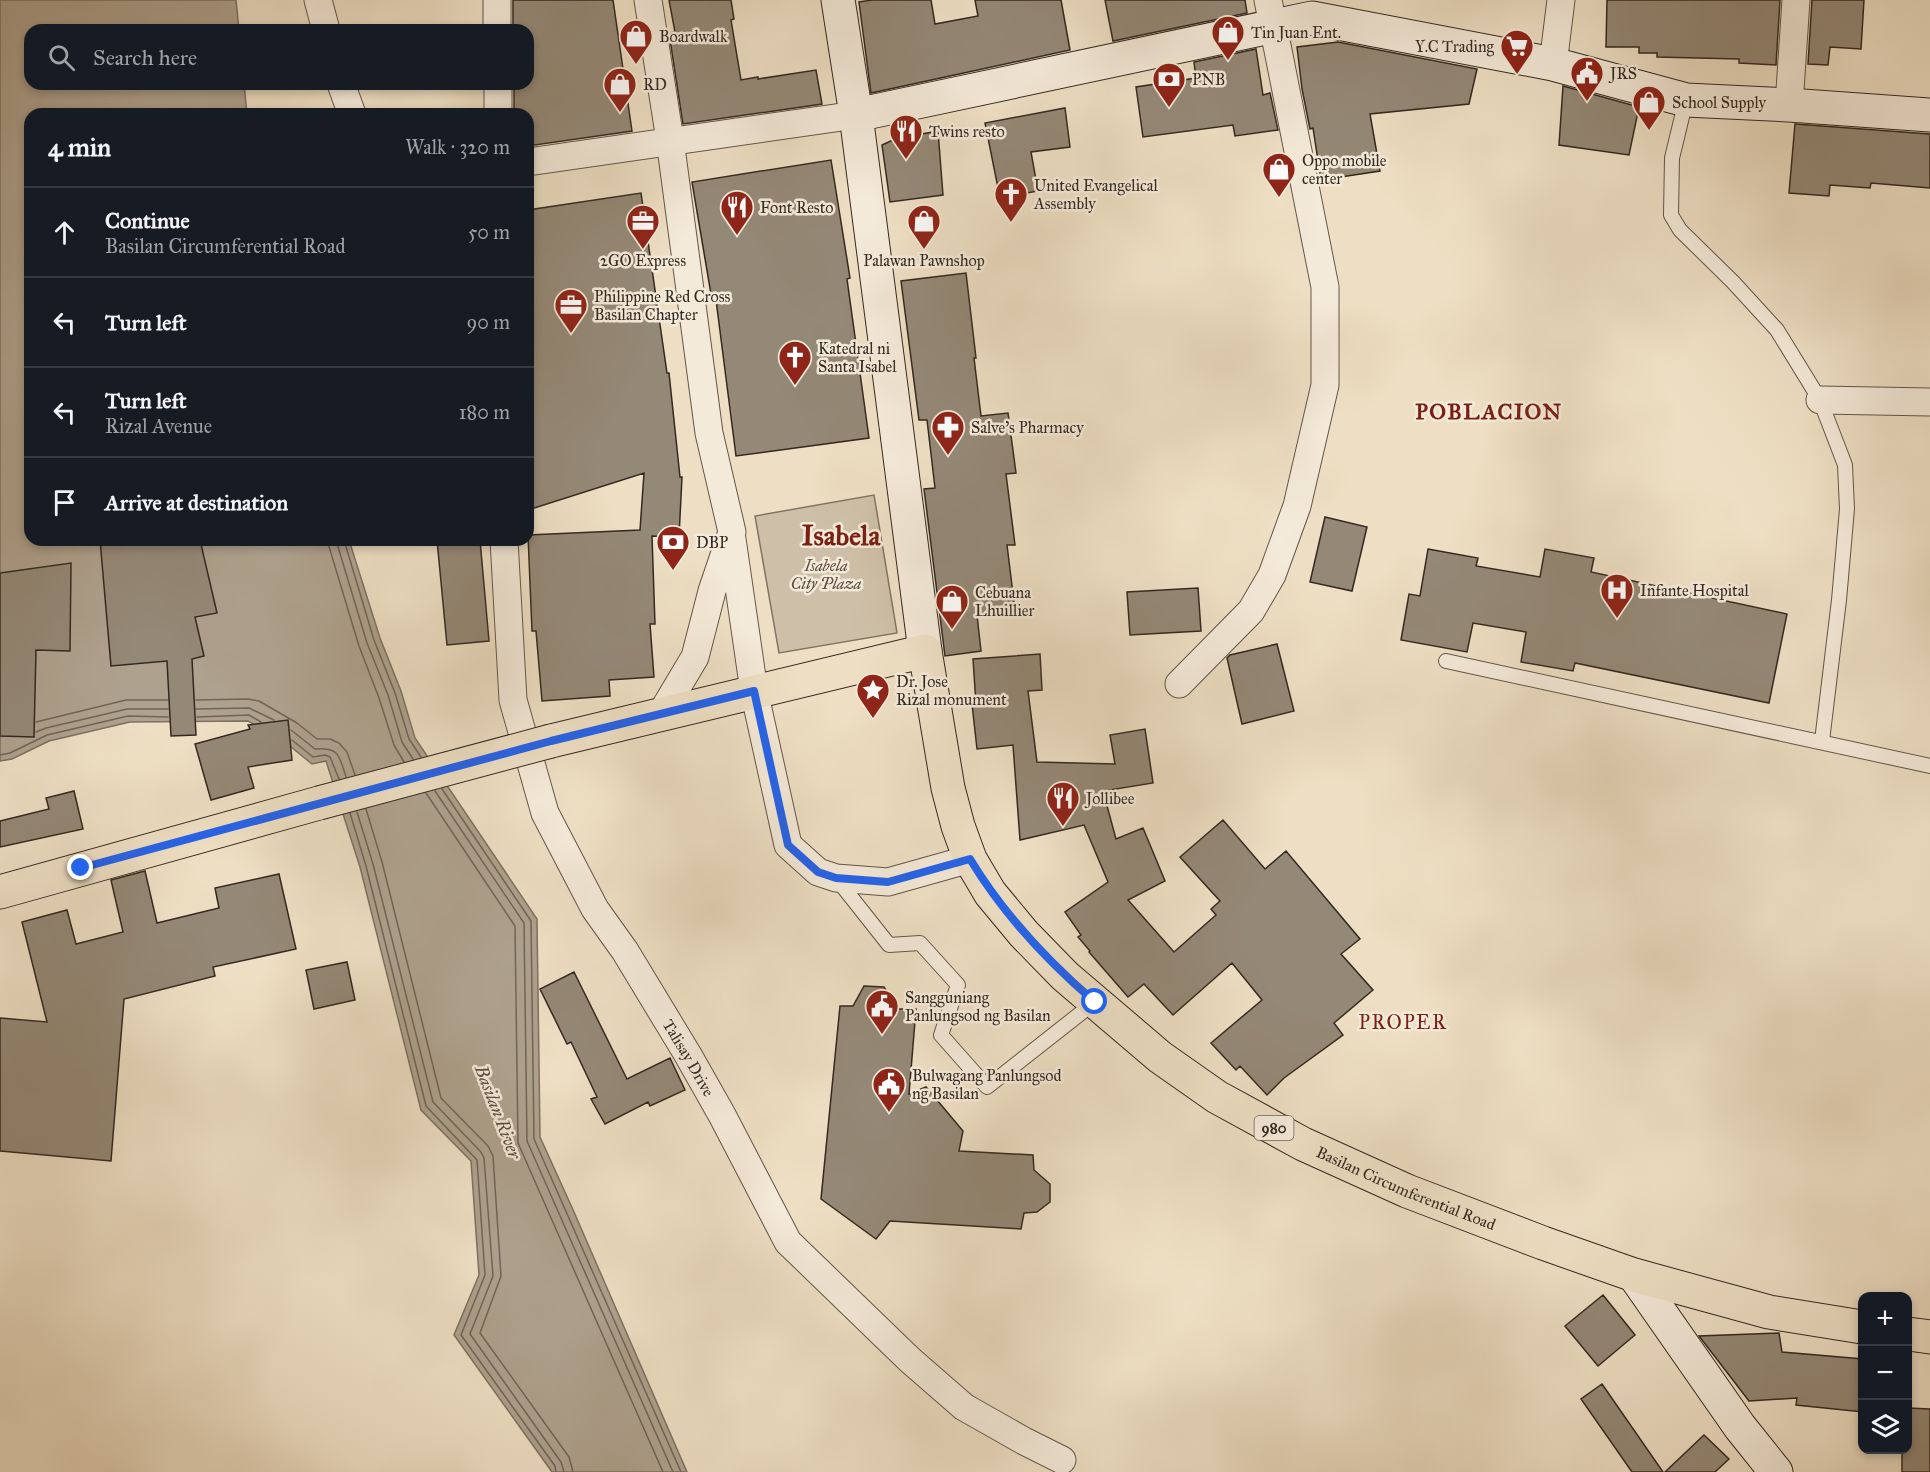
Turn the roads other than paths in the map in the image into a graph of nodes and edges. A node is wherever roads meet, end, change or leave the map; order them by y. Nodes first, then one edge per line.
1 (318, 0) edge
2 (497, 0) edge
3 (648, 0) edge
4 (838, 0) edge
5 (1561, 0) edge
6 (1796, 0) edge
7 (1310, 9) edge
8 (1270, 13) edge
9 (324, 24) edge
10 (497, 24) edge
11 (1553, 64) junction
12 (343, 90) edge
13 (498, 90) edge
14 (1686, 100) junction
15 (1789, 105) junction
16 (350, 108) edge
17 (498, 108) edge
18 (856, 115) junction
19 (1930, 115) edge
20 (670, 140) junction
21 (534, 161) edge
22 (1820, 400) junction
23 (1930, 402) edge
24 (732, 532) junction
25 (504, 546) edge
26 (925, 651) junction
27 (1446, 661) dead end
28 (1179, 684) dead end
29 (754, 691) junction
30 (661, 714) junction
31 (1822, 741) junction
32 (1930, 765) edge
33 (970, 859) junction
34 (836, 878) junction
35 (0, 892) edge
36 (1095, 1002) junction
37 (1634, 1275) junction
38 (1858, 1326) edge
39 (1912, 1335) edge
40 (1930, 1337) edge
41 (1062, 1460) dead end
42 (1776, 1472) edge

1 - 9 street
2 - 10 street
3 - 20 street
4 - 18 street
5 - 11 street
6 - 15 street
7 - 8 street
7 - 11 street
8 - 18 street
8 - 28 street
11 - 14 street
12 - 16 street
13 - 17 street
14 - 15 street
14 - 22 lane
15 - 19 street
18 - 20 street
18 - 26 street
20 - 21 street
20 - 24 street
22 - 23 street
22 - 31 lane
24 - 29 street
24 - 30 street
25 - 41 street, Talisay Drive
26 - 29 main road
26 - 33 main road, Basilan Circumferential Road / 980
27 - 31 lane
29 - 30 main road
29 - 34 street
30 - 35 main road, bridge
31 - 32 lane
33 - 34 street
33 - 36 main road, Basilan Circumferential Road / 980
34 - 36 lane
36 - 37 main road, Basilan Circumferential Road / 980
37 - 38 main road, Basilan Circumferential Road / 980
37 - 42 street
39 - 40 main road

